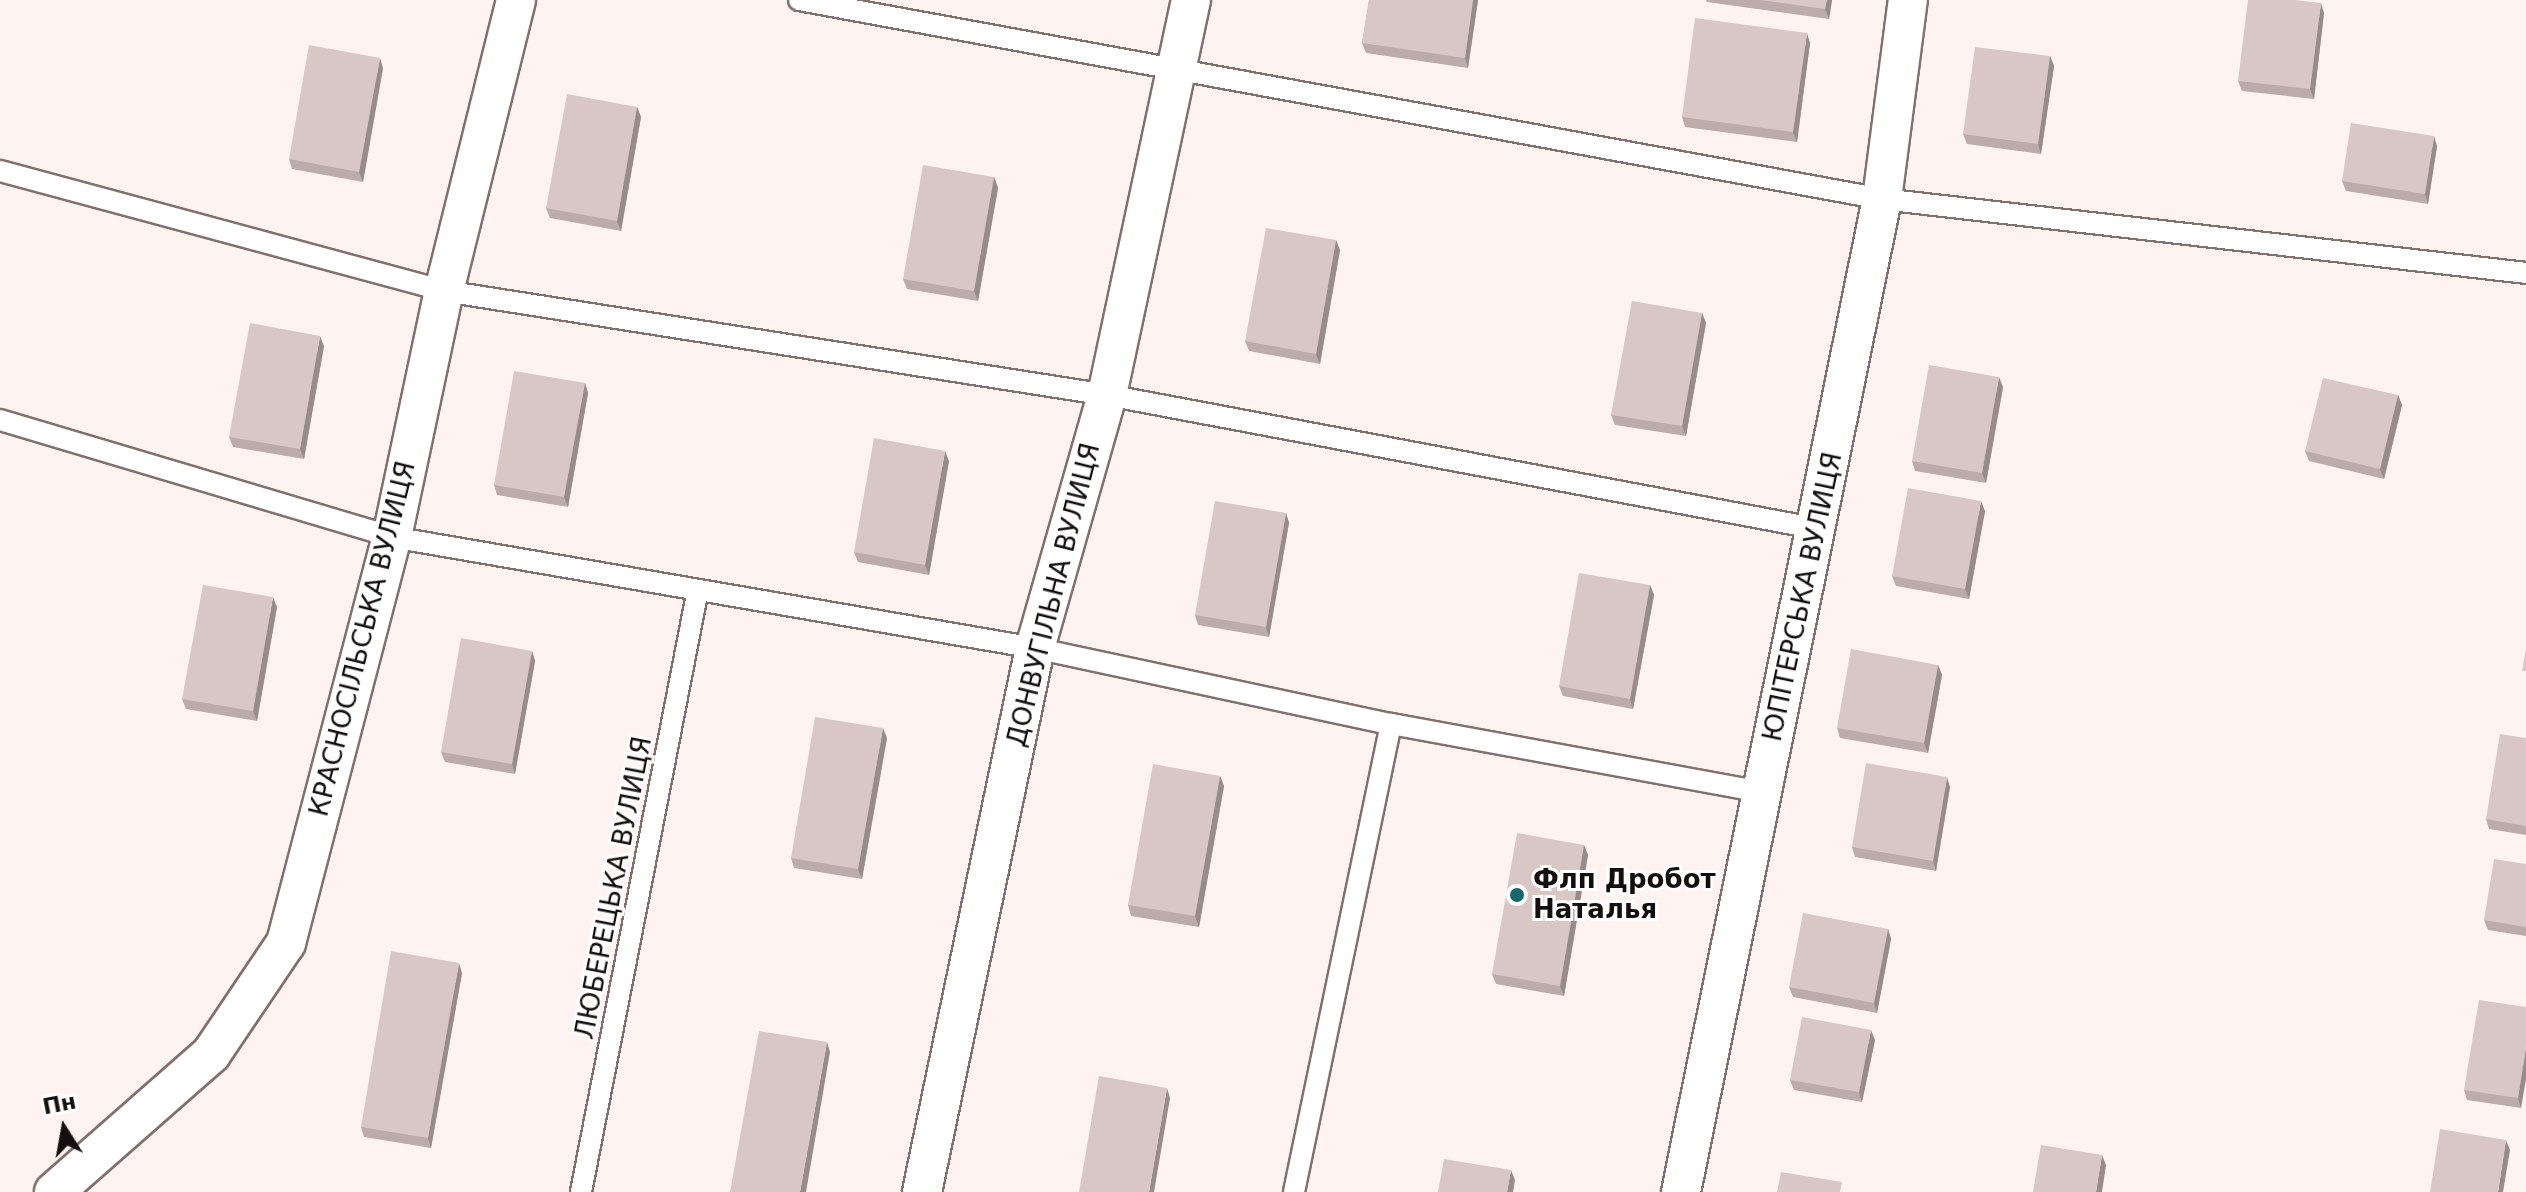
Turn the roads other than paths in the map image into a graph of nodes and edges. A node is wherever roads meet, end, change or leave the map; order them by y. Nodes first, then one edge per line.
1 (516, 0) edge
2 (799, 0) edge
3 (1191, 0) edge
4 (1908, 0) edge
5 (1178, 72) junction
6 (0, 171) edge
7 (1882, 199) junction
8 (2526, 273) edge
9 (444, 291) junction
10 (1107, 395) junction
11 (0, 420) edge
12 (1819, 529) junction
13 (392, 537) junction
14 (697, 594) junction
15 (1035, 648) junction
16 (1391, 724) junction
17 (1761, 792) junction
18 (54, 1192) edge
19 (581, 1192) edge
20 (922, 1192) edge
21 (1294, 1192) edge
22 (1681, 1192) edge

1 - 9 street, КРАСНОСІЛЬСЬКА ВУЛИЦЯ
2 - 5 lane
3 - 5 street, ДОНВУГІЛЬНА ВУЛИЦЯ
4 - 7 street, ЮПІТЕРСЬКА ВУЛИЦЯ
5 - 7 lane
5 - 10 street, ДОНВУГІЛЬНА ВУЛИЦЯ
6 - 9 lane
7 - 8 lane
7 - 12 street, ЮПІТЕРСЬКА ВУЛИЦЯ
9 - 10 lane
9 - 13 street, КРАСНОСІЛЬСЬКА ВУЛИЦЯ
10 - 12 lane
10 - 15 street, ДОНВУГІЛЬНА ВУЛИЦЯ
11 - 13 lane
12 - 17 street, ЮПІТЕРСЬКА ВУЛИЦЯ
13 - 14 lane
13 - 18 street, КРАСНОСІЛЬСЬКА ВУЛИЦЯ
14 - 15 lane
14 - 19 lane, ЛЮБЕРЕЦЬКА ВУЛИЦЯ
15 - 16 lane
15 - 20 street, ДОНВУГІЛЬНА ВУЛИЦЯ
16 - 17 lane
16 - 21 lane
17 - 22 street, ЮПІТЕРСЬКА ВУЛИЦЯ

